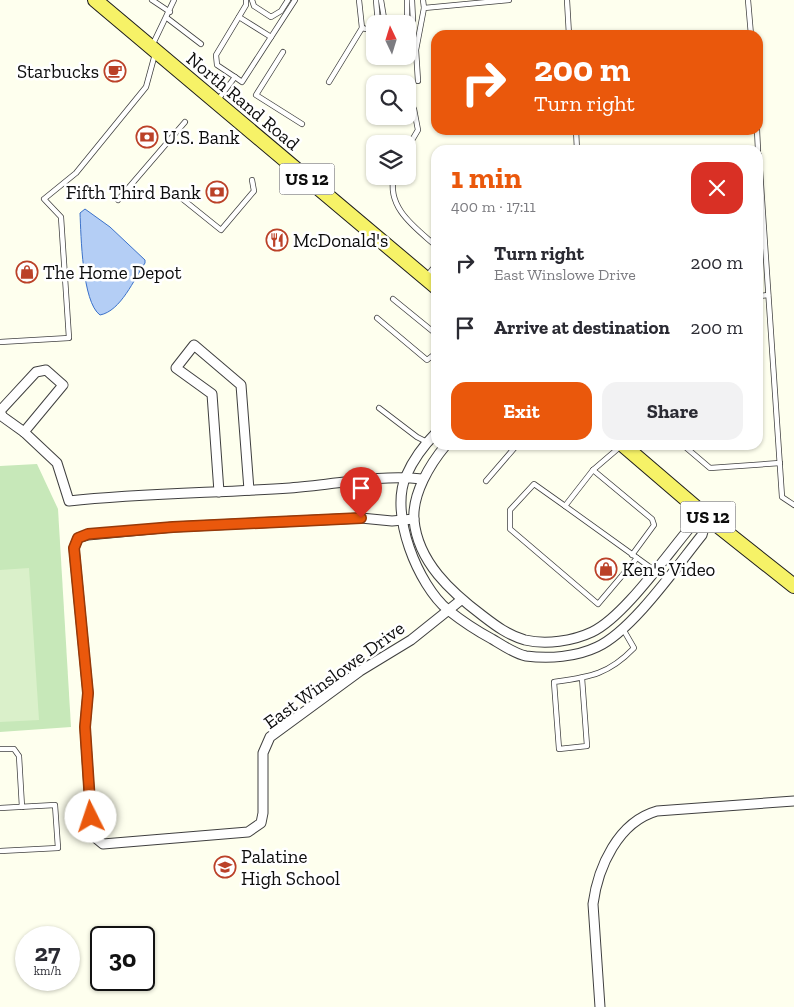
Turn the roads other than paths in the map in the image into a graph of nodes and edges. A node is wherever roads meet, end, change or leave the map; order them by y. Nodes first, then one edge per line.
1 (95, 0) edge
2 (152, 0) edge
3 (174, 0) edge
4 (246, 0) edge
5 (252, 0) edge
6 (288, 0) edge
7 (295, 0) edge
8 (359, 0) edge
9 (376, 0) edge
10 (381, 0) edge
11 (407, 0) edge
12 (412, 0) edge
13 (423, 0) edge
14 (452, 0) edge
15 (510, 0) edge
16 (567, 0) edge
17 (748, 0) edge
18 (452, 6) junction
19 (424, 8) junction
20 (170, 12) junction
21 (377, 15) edge
22 (384, 15) edge
23 (407, 15) edge
24 (413, 15) edge
25 (239, 16) junction
26 (167, 18) junction
27 (362, 28) junction
28 (366, 29) edge
29 (569, 30) edge
30 (751, 30) edge
31 (271, 37) junction
32 (201, 44) dead end
33 (153, 50) junction
34 (283, 52) dead end
35 (234, 77) junction
36 (418, 81) dead end
37 (329, 82) dead end
38 (216, 102) junction
39 (416, 120) edge
40 (185, 122) dead end
41 (302, 124) dead end
42 (415, 135) edge
43 (252, 180) dead end
44 (394, 185) edge
45 (176, 193) dead end
46 (118, 200) dead end
47 (763, 217) edge
48 (431, 241) edge
49 (431, 271) edge
50 (425, 278) junction
51 (431, 283) edge
52 (768, 295) junction
53 (763, 296) edge
54 (393, 299) dead end
55 (377, 318) dead end
56 (431, 330) edge
57 (0, 342) edge
58 (431, 359) edge
59 (379, 408) dead end
60 (0, 412) edge
61 (24, 432) junction
62 (431, 438) edge
63 (427, 442) junction
64 (442, 450) edge
65 (513, 450) edge
66 (616, 450) edge
67 (628, 450) edge
68 (689, 450) edge
69 (780, 463) junction
70 (593, 470) junction
71 (405, 477) junction
72 (422, 479) junction
73 (486, 481) dead end
74 (249, 490) junction
75 (219, 492) junction
76 (794, 505) edge
77 (565, 506) junction
78 (708, 517) junction
79 (414, 519) junction
80 (401, 520) junction
81 (632, 555) junction
82 (637, 558) junction
83 (654, 570) junction
84 (794, 586) edge
85 (461, 600) junction
86 (447, 609) junction
87 (613, 618) junction
88 (623, 629) junction
89 (582, 678) junction
90 (0, 748) edge
91 (794, 801) edge
92 (22, 807) junction
93 (0, 808) edge
94 (0, 851) edge
95 (600, 1007) edge

1 - 33 main road, North Rand Road / US 12
2 - 20 lane
3 - 20 lane
4 - 25 lane
5 - 6 lane
7 - 31 lane
8 - 27 lane
9 - 21 lane
10 - 22 lane
11 - 23 lane
12 - 24 lane
13 - 19 lane
14 - 18 lane
15 - 18 lane
16 - 29 lane
17 - 30 lane
18 - 19 lane
19 - 36 lane
20 - 26 lane
25 - 31 lane
25 - 35 lane
26 - 32 lane
26 - 33 lane
27 - 28 lane
27 - 37 lane
31 - 35 lane
33 - 38 main road, North Rand Road / US 12
33 - 57 lane
34 - 41 lane
35 - 38 lane
38 - 50 main road, North Rand Road / US 12
39 - 42 lane
40 - 46 lane
43 - 45 lane
44 - 48 lane
47 - 52 lane
49 - 50 lane
50 - 51 main road, North Rand Road / US 12
52 - 53 lane
52 - 69 lane
54 - 56 lane
55 - 58 lane
59 - 63 lane
60 - 61 street
60 - 61 street
61 - 75 street
62 - 63 street
63 - 71 street
64 - 72 street
65 - 73 lane
66 - 70 lane
67 - 78 main road, US 12
68 - 69 lane
69 - 76 lane
70 - 77 lane
70 - 81 lane
71 - 72 street
71 - 74 street
71 - 80 street
72 - 79 street
74 - 75 street
74 - 75 street
77 - 81 lane
77 - 82 lane
78 - 83 street
78 - 84 main road, US 12
78 - 88 street
79 - 80 street, East Winslowe Drive
79 - 85 street
80 - 86 street
80 - 86 street, East Winslowe Drive
81 - 82 lane
82 - 83 lane
83 - 87 street
85 - 86 street, East Winslowe Drive
85 - 87 street
86 - 88 street
87 - 88 street
88 - 89 lane
89 - 89 lane
90 - 92 lane
91 - 95 street
92 - 93 lane
92 - 94 lane

